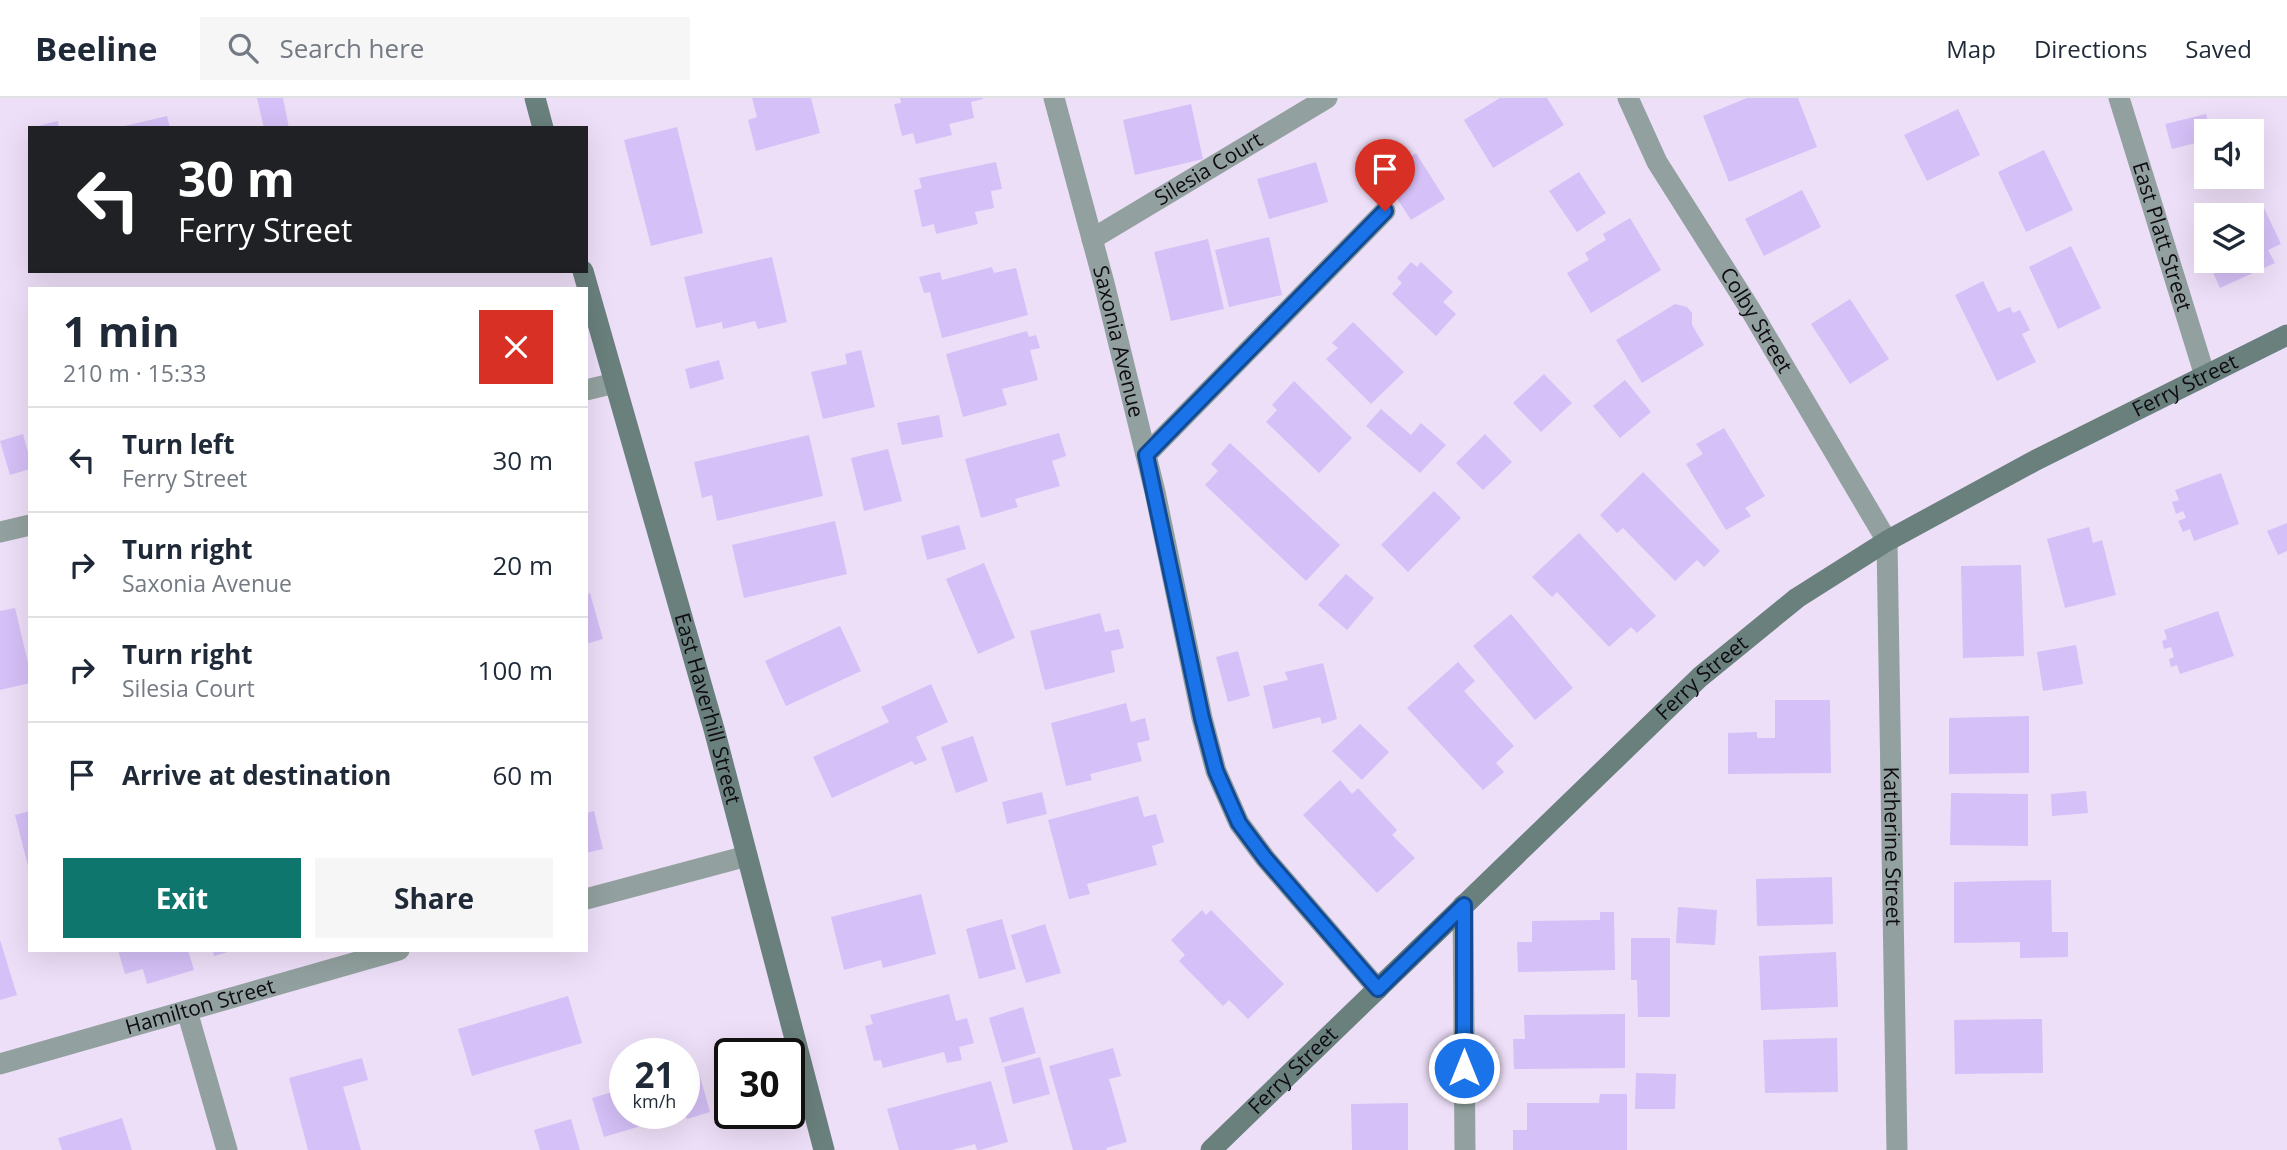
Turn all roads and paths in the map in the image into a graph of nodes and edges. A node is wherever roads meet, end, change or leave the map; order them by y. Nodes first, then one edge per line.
1 (1054, 98) edge
2 (1327, 98) edge
3 (1628, 98) edge
4 (2119, 98) edge
5 (538, 99) edge
6 (543, 126) edge
7 (1385, 211) dead end
8 (1092, 239) junction
9 (588, 288) edge
10 (2287, 335) edge
11 (2205, 376) junction
12 (615, 383) junction
13 (588, 390) edge
14 (1146, 455) junction
15 (28, 525) edge
16 (0, 532) edge
17 (1887, 541) junction
18 (747, 856) junction
19 (588, 898) edge
20 (1464, 905) junction
21 (392, 952) edge
22 (1378, 989) junction
23 (187, 1011) junction
24 (0, 1064) edge
25 (227, 1150) edge
26 (824, 1150) edge
27 (1211, 1150) edge
28 (1465, 1150) edge
29 (1897, 1150) edge

1 - 8 street, Saxonia Avenue
2 - 8 street, Silesia Court
3 - 17 street, Colby Street
4 - 11 street, East Platt Street
5 - 6 street
7 - 14 street
8 - 14 street, Saxonia Avenue
9 - 12 street, East Haverhill Street
10 - 11 street, Ferry Street
11 - 17 street, Ferry Street
12 - 13 street
12 - 18 street, East Haverhill Street
14 - 22 street, Saxonia Avenue
15 - 16 street
17 - 20 street, Ferry Street
17 - 29 street, Katherine Street
18 - 19 street
18 - 26 street, East Haverhill Street
20 - 22 street, Ferry Street
20 - 28 street
21 - 23 street, Hamilton Street
22 - 27 street, Ferry Street
23 - 24 street, Hamilton Street
23 - 25 street

